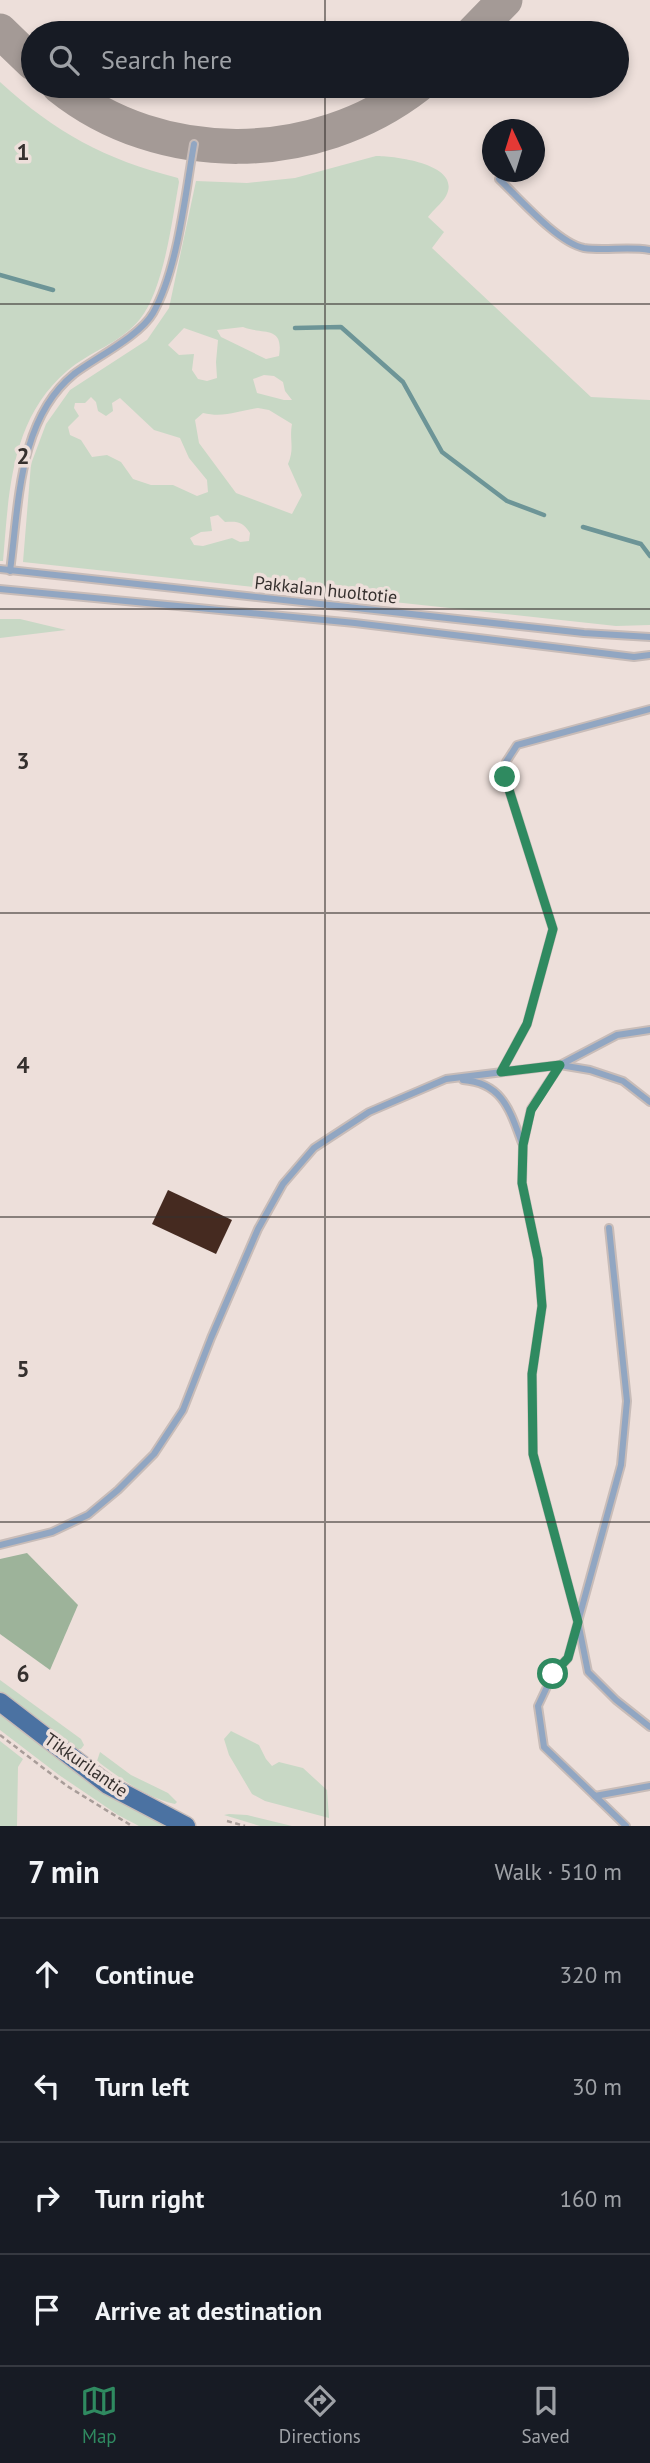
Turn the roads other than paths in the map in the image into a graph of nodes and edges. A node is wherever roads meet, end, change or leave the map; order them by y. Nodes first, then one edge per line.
1 (194, 144) dead end
2 (502, 182) edge
3 (650, 250) edge
4 (0, 569) edge
5 (10, 570) junction
6 (0, 589) edge
7 (650, 637) edge
8 (650, 655) edge
9 (650, 709) edge
10 (650, 1030) edge
11 (560, 1065) junction
12 (501, 1072) junction
13 (446, 1079) junction
14 (650, 1102) edge
15 (523, 1145) junction
16 (608, 1228) dead end
17 (0, 1545) edge
18 (578, 1622) junction
19 (0, 1702) edge
20 (650, 1727) edge
21 (650, 1786) edge
22 (595, 1796) junction
23 (181, 1823) edge
24 (195, 1826) edge
25 (626, 1826) edge

1 - 5 lane
2 - 3 lane
4 - 5 lane, Pakkalan huoltotie
5 - 7 lane, Pakkalan huoltotie
6 - 8 lane
9 - 12 lane
10 - 11 lane
11 - 12 lane
11 - 14 lane
11 - 15 lane
12 - 13 lane
13 - 15 lane
13 - 17 lane
15 - 18 lane
16 - 18 lane
18 - 20 lane
18 - 22 lane
19 - 23 main road, Tikkurilantie
21 - 22 lane
22 - 25 lane
23 - 24 main road, Tikkurilantie

